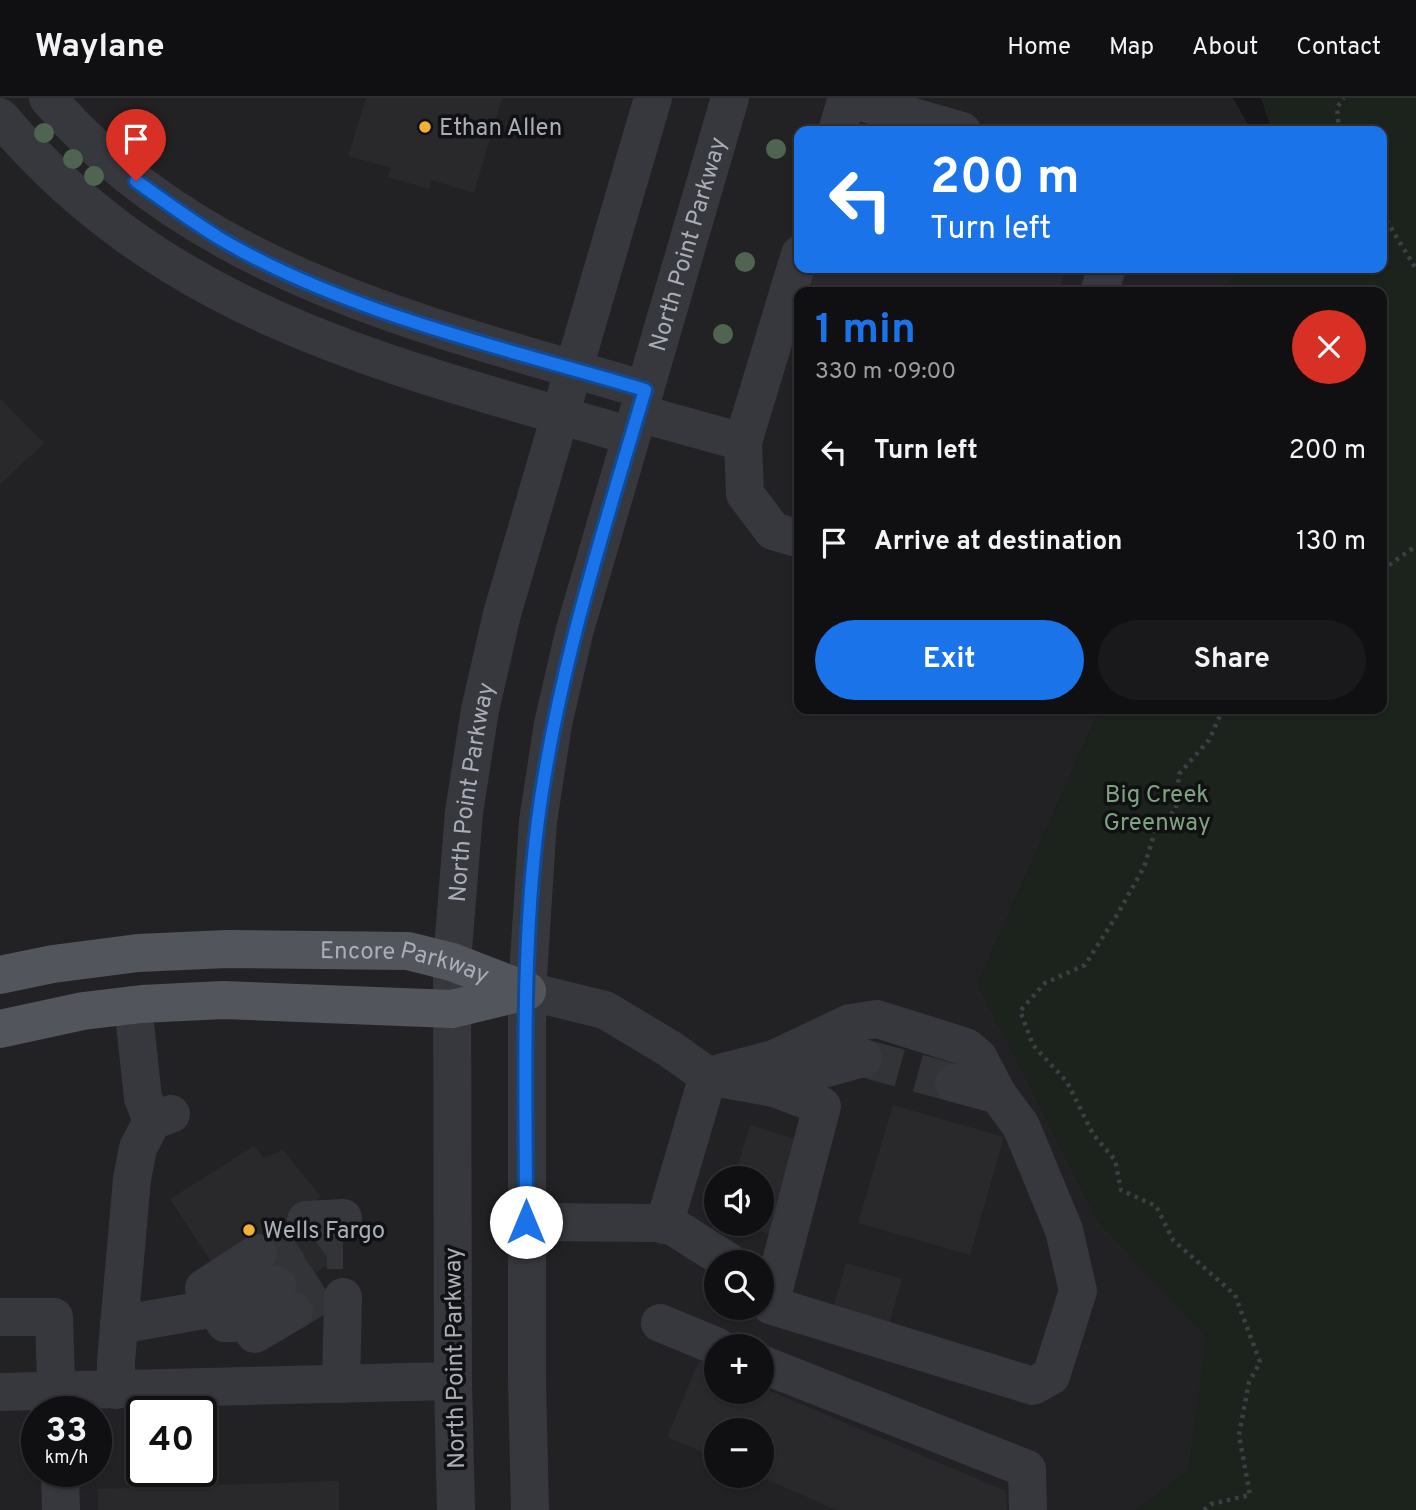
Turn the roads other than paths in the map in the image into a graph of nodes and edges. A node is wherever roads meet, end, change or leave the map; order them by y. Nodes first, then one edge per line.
1 (48, 98) edge
2 (653, 98) edge
3 (730, 98) edge
4 (847, 98) edge
5 (0, 117) edge
6 (839, 126) edge
7 (945, 126) edge
8 (794, 273) edge
9 (574, 369) junction
10 (638, 413) junction
11 (560, 415) junction
12 (743, 442) junction
13 (794, 537) edge
14 (452, 962) junction
15 (0, 975) edge
16 (527, 991) junction
17 (133, 1005) junction
18 (452, 1009) junction
19 (0, 1029) edge
20 (708, 1076) junction
21 (954, 1083) tunnel mouth
22 (774, 1088) junction
23 (998, 1095) junction
24 (822, 1106) junction
25 (526, 1222) junction
26 (664, 1225) junction
27 (710, 1250) edge
28 (774, 1262) edge
29 (275, 1281) tunnel mouth
30 (338, 1292) dead end
31 (774, 1308) edge
32 (0, 1317) edge
33 (660, 1323) dead end
34 (119, 1325) junction
35 (704, 1341) edge
36 (774, 1369) edge
37 (453, 1381) junction
38 (341, 1384) junction
39 (116, 1390) junction
40 (0, 1392) edge
41 (25, 1396) edge
42 (57, 1396) edge
43 (84, 1396) edge
44 (60, 1487) edge
45 (61, 1510) edge
46 (456, 1510) edge
47 (530, 1510) edge
48 (1028, 1510) edge

1 - 9 street
2 - 9 street, North Point Parkway
3 - 10 street, North Point Parkway
4 - 6 street
4 - 7 street
5 - 11 street
8 - 12 street
9 - 10 street
9 - 11 street, North Point Parkway
10 - 11 street
10 - 12 street
10 - 16 street, North Point Parkway
11 - 14 street, North Point Parkway
12 - 13 street
14 - 15 main road, Encore Parkway
14 - 16 main road, Encore Parkway
14 - 18 street, North Point Parkway
16 - 18 main road, Encore Parkway
16 - 20 street
16 - 25 street, North Point Parkway
17 - 18 main road, Encore Parkway
17 - 19 main road, Encore Parkway
17 - 34 street
18 - 37 street, North Point Parkway
20 - 22 street
20 - 23 street
20 - 26 street
21 - 23 street
22 - 24 street
22 - 24 street
23 - 31 street
24 - 28 street
25 - 26 street
25 - 47 street, North Point Parkway
26 - 27 street
29 - 34 street
30 - 38 street
32 - 42 street
33 - 35 street
34 - 39 street
36 - 48 street
37 - 38 street
37 - 46 street, North Point Parkway
38 - 39 street
39 - 43 street
40 - 41 street
44 - 45 street

